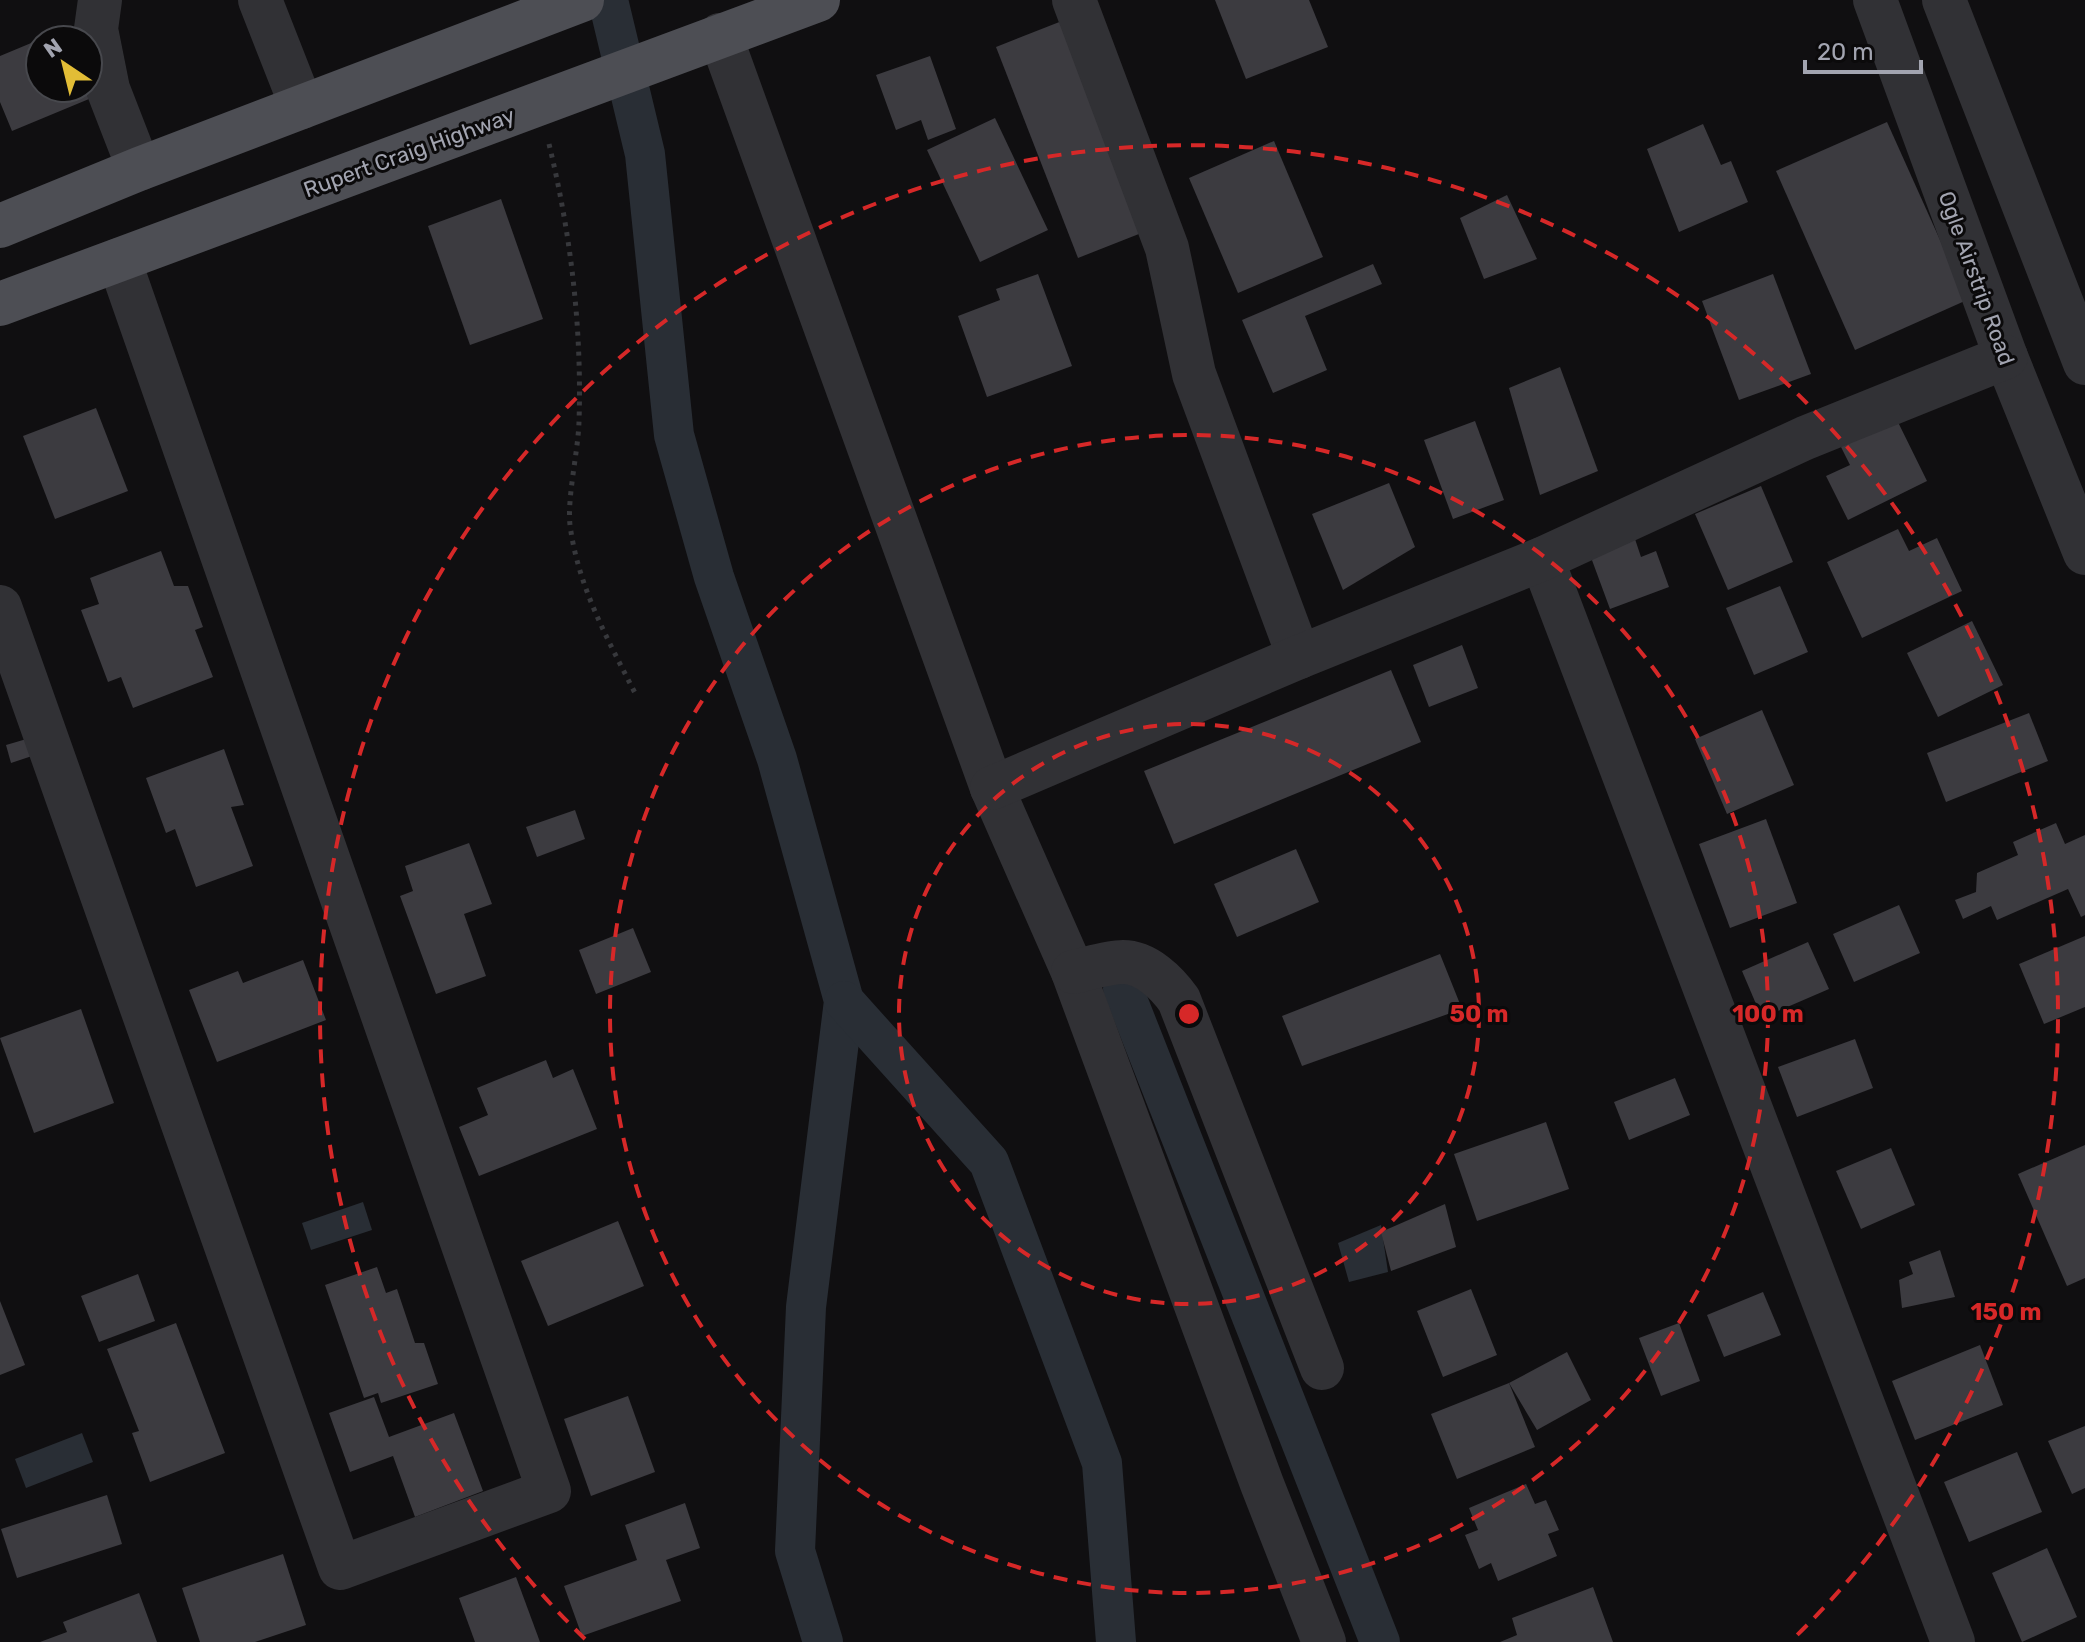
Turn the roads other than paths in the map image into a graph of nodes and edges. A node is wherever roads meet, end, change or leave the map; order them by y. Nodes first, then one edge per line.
1 (100, 0) edge
2 (260, 0) edge
3 (818, 0) edge
4 (1074, 0) edge
5 (1875, 0) edge
6 (1944, 0) edge
7 (562, 7) edge
8 (709, 39) junction
9 (302, 107) junction
10 (139, 169) junction
11 (4, 214) edge
12 (119, 260) junction
13 (0, 304) edge
14 (2081, 340) edge
15 (2006, 357) junction
16 (2085, 553) edge
17 (1542, 559) junction
18 (0, 607) edge
19 (1299, 657) junction
20 (992, 788) junction
21 (1073, 972) junction
22 (1322, 1368) dead end
23 (1324, 1642) edge
24 (1953, 1642) edge

1 - 10 street
2 - 9 street
3 - 8 main road, Rupert Craig Highway
4 - 19 street
5 - 15 street, Ogle Airstrip Road
6 - 14 street
7 - 9 main road
8 - 12 main road, Rupert Craig Highway
8 - 20 street
9 - 10 main road
10 - 11 main road
12 - 13 main road, Rupert Craig Highway
12 - 18 street
15 - 16 street, Ogle Airstrip Road
15 - 17 street
17 - 19 street
17 - 24 street
19 - 20 street
20 - 21 street
21 - 22 street
21 - 23 street

